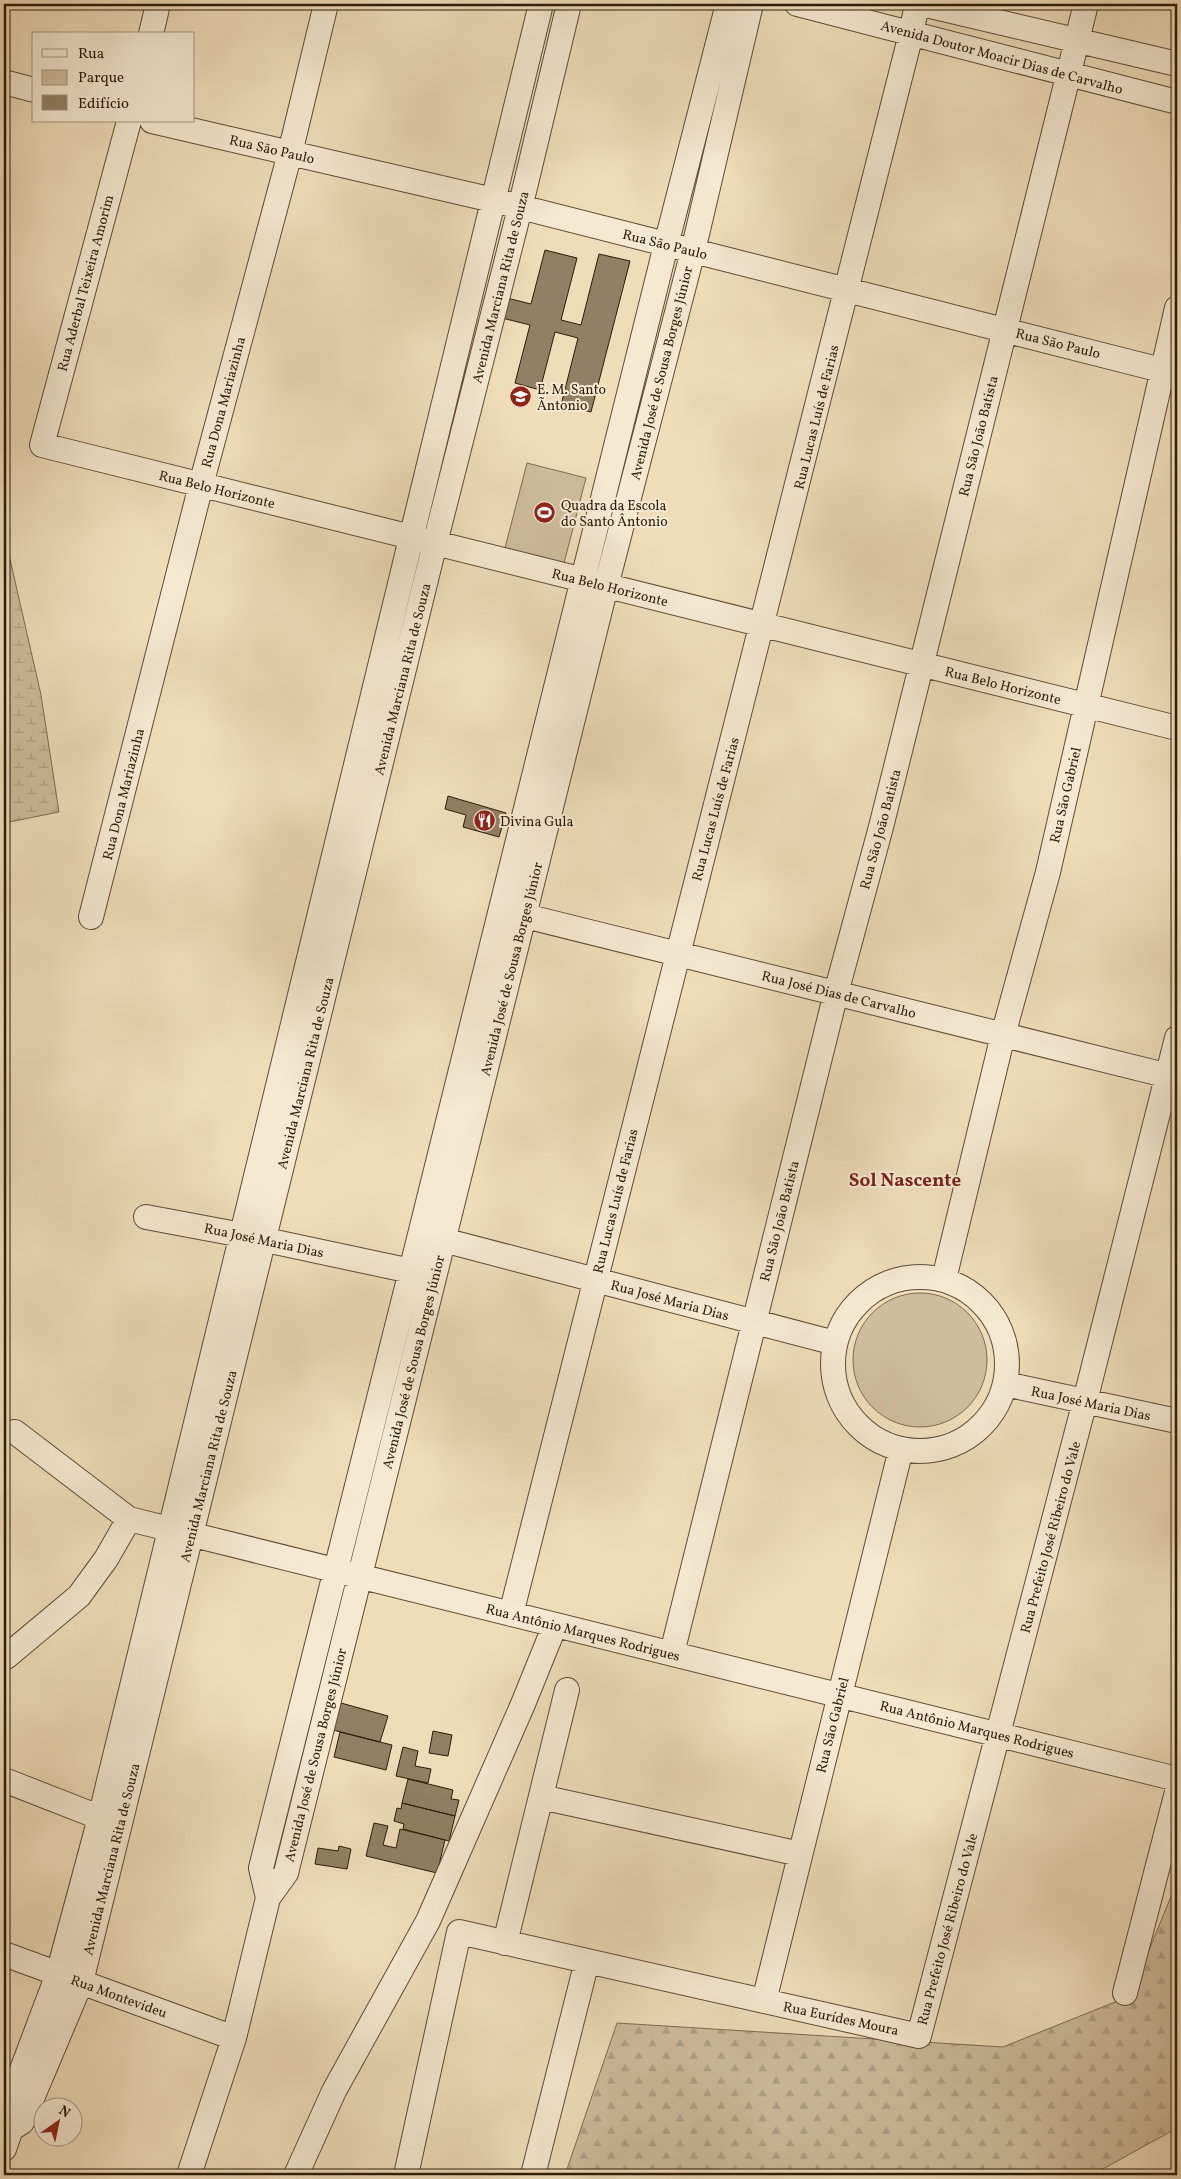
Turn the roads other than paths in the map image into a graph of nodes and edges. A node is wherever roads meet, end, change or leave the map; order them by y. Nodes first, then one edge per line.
1 (158, 4) edge
2 (326, 4) edge
3 (541, 4) edge
4 (569, 4) edge
5 (728, 4) edge
6 (751, 4) edge
7 (797, 4) edge
8 (917, 4) edge
9 (922, 4) edge
10 (1086, 4) edge
11 (151, 32) edge
12 (911, 34) junction
13 (1078, 40) junction
14 (1177, 64) edge
15 (1069, 75) junction
16 (4, 82) edge
17 (32, 89) edge
18 (1177, 102) edge
19 (129, 122) edge
20 (156, 122) edge
21 (290, 153) junction
22 (493, 200) junction
23 (520, 208) junction
24 (666, 244) junction
25 (693, 251) junction
26 (847, 292) junction
27 (1177, 308) edge
28 (1004, 330) junction
29 (1170, 372) edge
30 (437, 430) junction
31 (463, 434) junction
32 (42, 446) joint
33 (201, 485) junction
34 (411, 537) junction
35 (435, 543) junction
36 (582, 580) junction
37 (606, 586) junction
38 (764, 625) junction
39 (922, 664) junction
40 (1086, 705) junction
41 (1177, 728) edge
42 (500, 910) junction
43 (524, 915) junction
44 (91, 917) dead end
45 (677, 954) junction
46 (836, 993) junction
47 (1003, 1035) junction
48 (1177, 1038) edge
49 (1173, 1077) edge
50 (146, 1217) dead end
51 (419, 1234) junction
52 (253, 1237) junction
53 (443, 1240) junction
54 (411, 1271) junction
55 (595, 1280) junction
56 (944, 1280) junction
57 (754, 1322) junction
58 (835, 1343) junction
59 (1005, 1384) junction
60 (1085, 1402) junction
61 (1177, 1422) edge
62 (14, 1432) dead end
63 (901, 1449) junction
64 (129, 1519) junction
65 (181, 1532) junction
66 (335, 1570) junction
67 (360, 1576) junction
68 (511, 1614) junction
69 (555, 1625) junction
70 (672, 1654) junction
71 (6, 1657) dead end
72 (567, 1690) dead end
73 (840, 1695) junction
74 (998, 1734) junction
75 (1177, 1779) edge
76 (4, 1780) edge
77 (1177, 1792) edge
78 (541, 1797) junction
79 (110, 1822) junction
80 (800, 1854) junction
81 (268, 1898) junction
82 (505, 1943) junction
83 (4, 1954) edge
84 (587, 1961) junction
85 (58, 1974) junction
86 (81, 1982) junction
87 (1125, 1993) dead end
88 (764, 2001) junction
89 (919, 2036) joint
90 (234, 2038) junction
91 (6, 2135) edge
92 (189, 2175) edge
93 (296, 2175) edge
94 (406, 2175) edge
95 (533, 2175) edge

1 - 11 street
2 - 21 street, Rua Dona Mariazinha
3 - 22 street, Avenida Marciana Rita de Souza
4 - 23 street, Avenida Marciana Rita de Souza
5 - 24 street, Avenida José de Sousa Borges Júnior
6 - 25 street, Avenida José de Sousa Borges Júnior
7 - 12 street, Avenida Doutor Moacir Dias de Carvalho
8 - 12 street, Rua Lucas Luís de Farias
9 - 13 street
10 - 13 street, Rua São João Batista
12 - 15 street, Avenida Doutor Moacir Dias de Carvalho
12 - 26 street, Rua Lucas Luís de Farias
13 - 14 street
13 - 15 street, Rua São João Batista
15 - 18 street, Avenida Doutor Moacir Dias de Carvalho
15 - 28 street, Rua São João Batista
16 - 17 street
19 - 32 street, Rua Aderbal Teixeira Amorim
20 - 21 street, Rua São Paulo
21 - 22 street, Rua São Paulo
21 - 33 street, Rua Dona Mariazinha
22 - 23 street, Rua São Paulo
22 - 30 street, Avenida Marciana Rita de Souza
23 - 24 street, Rua São Paulo
23 - 31 street, Avenida Marciana Rita de Souza
24 - 25 street, Rua São Paulo
24 - 36 street, Avenida José de Sousa Borges Júnior
25 - 26 street, Rua São Paulo
25 - 37 street, Avenida José de Sousa Borges Júnior
26 - 28 street, Rua São Paulo
26 - 38 street, Rua Lucas Luís de Farias
27 - 29 street, Rua São Gabriel
28 - 29 street, Rua São Paulo
28 - 39 street, Rua São João Batista
29 - 40 street, Rua São Gabriel
30 - 31 street
30 - 34 street, Avenida Marciana Rita de Souza
31 - 35 street, Avenida Marciana Rita de Souza
32 - 33 street, Rua Belo Horizonte
33 - 34 street, Rua Belo Horizonte
33 - 44 street, Rua Dona Mariazinha
34 - 35 street, Rua Belo Horizonte
34 - 52 street, Avenida Marciana Rita de Souza
35 - 36 street, Rua Belo Horizonte
35 - 52 street, Avenida Marciana Rita de Souza
36 - 37 street, Rua Belo Horizonte
36 - 42 street, Avenida José de Sousa Borges Júnior
37 - 38 street, Rua Belo Horizonte
37 - 43 street, Avenida José de Sousa Borges Júnior
38 - 39 street, Rua Belo Horizonte
38 - 45 street, Rua Lucas Luís de Farias
39 - 40 street, Rua Belo Horizonte
39 - 46 street, Rua São João Batista
40 - 41 street, Rua Belo Horizonte
40 - 47 street, Rua São Gabriel
42 - 43 street, Rua José Dias de Carvalho
42 - 51 street, Avenida José de Sousa Borges Júnior
43 - 45 street, Rua José Dias de Carvalho
43 - 53 street, Avenida José de Sousa Borges Júnior
45 - 46 street, Rua José Dias de Carvalho
45 - 55 street, Rua Lucas Luís de Farias
46 - 47 street, Rua José Dias de Carvalho
46 - 57 street, Rua São João Batista
47 - 49 street, Rua José Dias de Carvalho
47 - 56 street, Rua São Gabriel
48 - 49 street, Rua Prefeito José Ribeiro do Vale
49 - 60 street, Rua Prefeito José Ribeiro do Vale
50 - 52 street, Rua José Maria Dias
51 - 53 street, Rua José Maria Dias
51 - 54 street, Avenida José de Sousa Borges Júnior
52 - 54 street, Rua José Maria Dias
52 - 65 street, Avenida Marciana Rita de Souza
53 - 55 street, Rua José Maria Dias
53 - 67 street, Avenida José de Sousa Borges Júnior
54 - 66 street, Avenida José de Sousa Borges Júnior
55 - 57 street, Rua José Maria Dias
55 - 68 street, Rua Lucas Luís de Farias
56 - 58 street
56 - 59 street
57 - 58 street, Rua José Maria Dias
57 - 70 street, Rua São João Batista
58 - 63 street
59 - 60 street, Rua José Maria Dias
59 - 63 street
60 - 61 street, Rua José Maria Dias
60 - 74 street, Rua Prefeito José Ribeiro do Vale
62 - 64 street, Rua Antônio Marques Rodrigues
63 - 73 street, Rua São Gabriel
64 - 65 street, Rua Antônio Marques Rodrigues
64 - 71 street
65 - 66 street, Rua Antônio Marques Rodrigues
65 - 79 street, Avenida Marciana Rita de Souza
66 - 67 street, Rua Antônio Marques Rodrigues
66 - 81 street, Avenida José de Sousa Borges Júnior
67 - 68 street, Rua Antônio Marques Rodrigues
67 - 81 street, Avenida José de Sousa Borges Júnior
68 - 69 street, Rua Antônio Marques Rodrigues
69 - 70 street, Rua Antônio Marques Rodrigues
69 - 93 street
70 - 73 street, Rua Antônio Marques Rodrigues
72 - 78 street
73 - 74 street, Rua Antônio Marques Rodrigues
73 - 80 street, Rua São Gabriel
74 - 75 street, Rua Antônio Marques Rodrigues
74 - 89 street, Rua Prefeito José Ribeiro do Vale
76 - 79 street
77 - 87 street
78 - 80 street
78 - 82 street
79 - 85 street, Avenida Marciana Rita de Souza
79 - 86 street, Avenida Marciana Rita de Souza
80 - 88 street, Rua São Gabriel
81 - 90 street
82 - 84 street, Rua Eurídes Moura
82 - 94 street, Rua Eurídes Moura
83 - 85 street, Rua Montevideu
84 - 88 street, Rua Eurídes Moura
84 - 95 street
85 - 86 street, Rua Montevideu
85 - 91 street, Avenida Marciana Rita de Souza
86 - 90 street, Rua Montevideu
86 - 91 street, Avenida Marciana Rita de Souza
88 - 89 street, Rua Eurídes Moura
90 - 92 street

